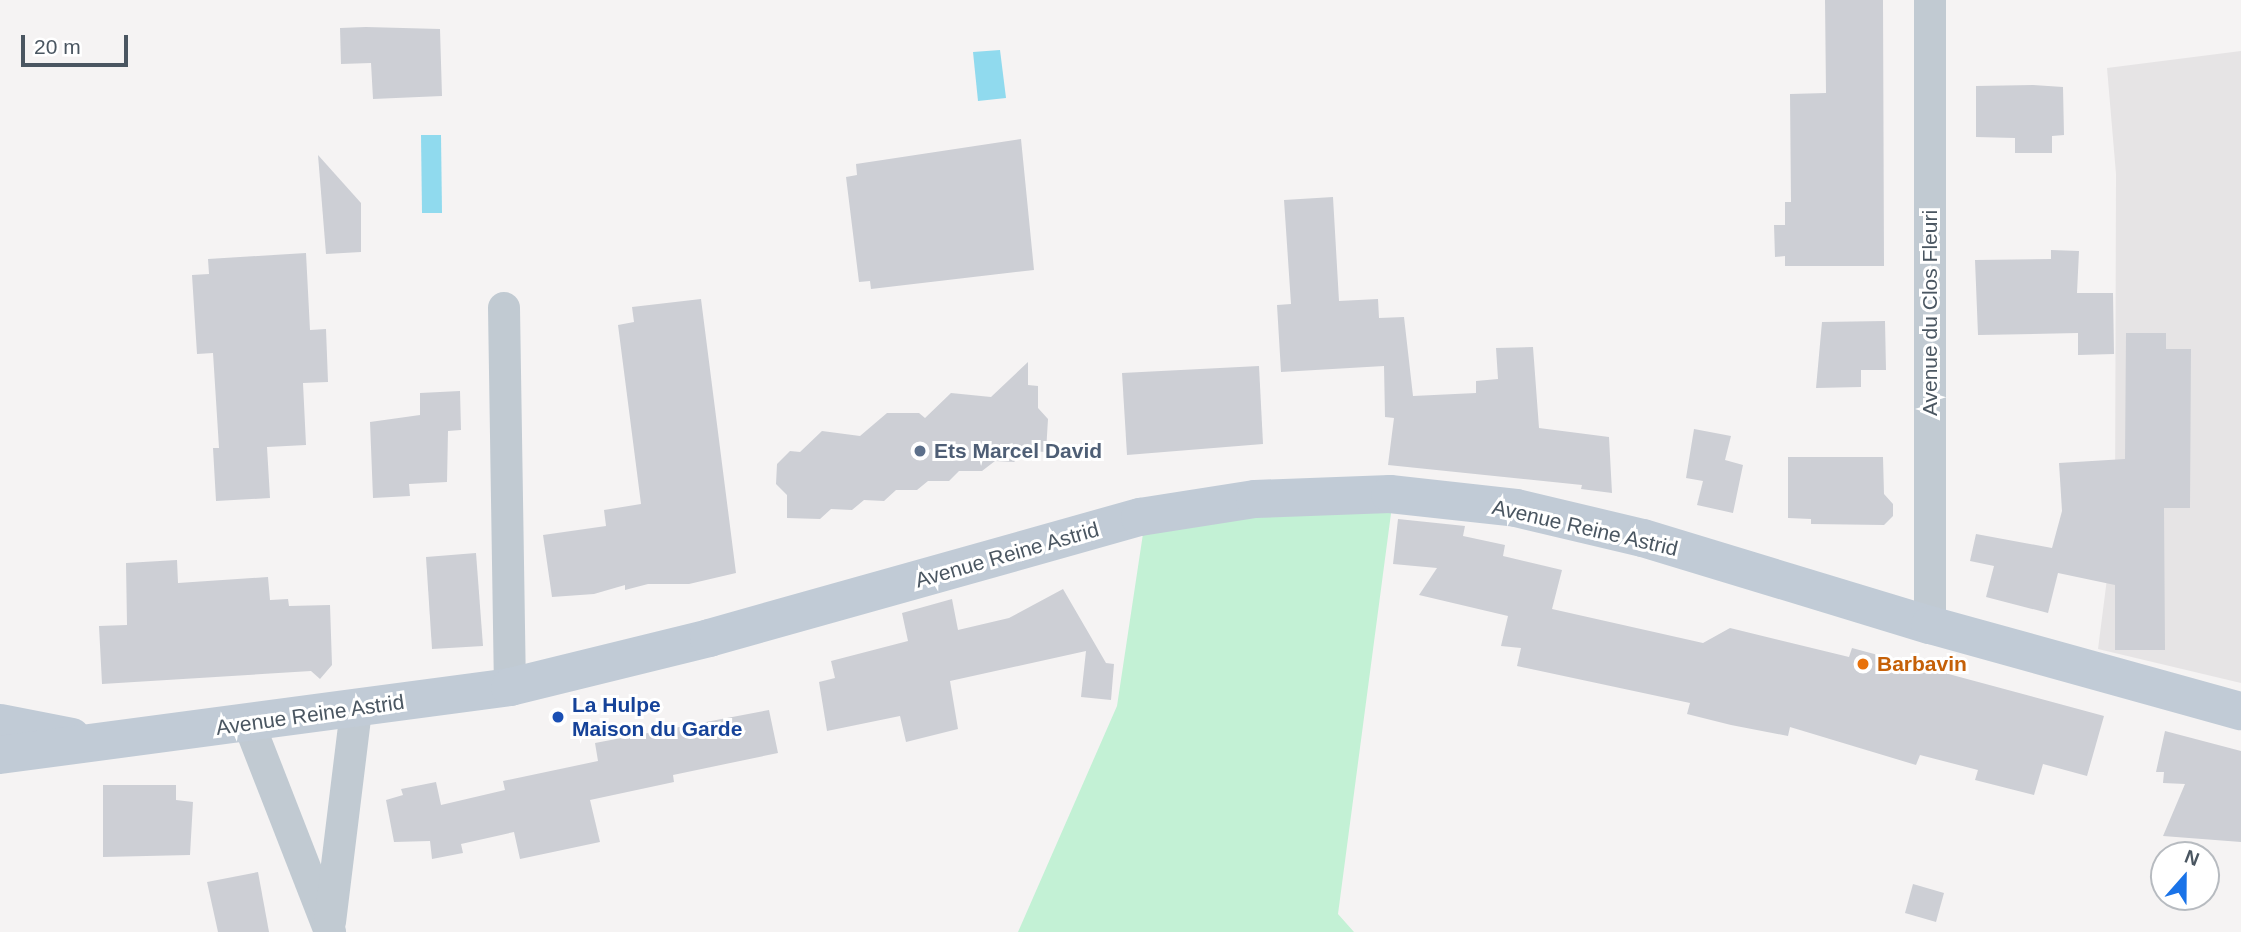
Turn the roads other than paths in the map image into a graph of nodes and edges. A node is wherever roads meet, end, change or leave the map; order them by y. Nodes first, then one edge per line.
1 (1930, 0) edge
2 (504, 308) dead end
3 (1930, 625) junction
4 (510, 687) junction
5 (356, 709) junction
6 (2241, 711) edge
7 (0, 723) edge
8 (249, 724) junction
9 (109, 742) junction
10 (0, 755) edge
11 (330, 930) edge

1 - 3 street, Avenue du Clos Fleuri
2 - 4 street
3 - 4 main road, Avenue Reine Astrid
3 - 6 main road, Avenue Reine Astrid
4 - 5 main road, Avenue Reine Astrid
5 - 8 main road, Avenue Reine Astrid
5 - 11 street
7 - 9 main road, Avenue Reine Astrid
8 - 9 main road, Avenue Reine Astrid
8 - 11 street
9 - 10 main road, Avenue Reine Astrid

